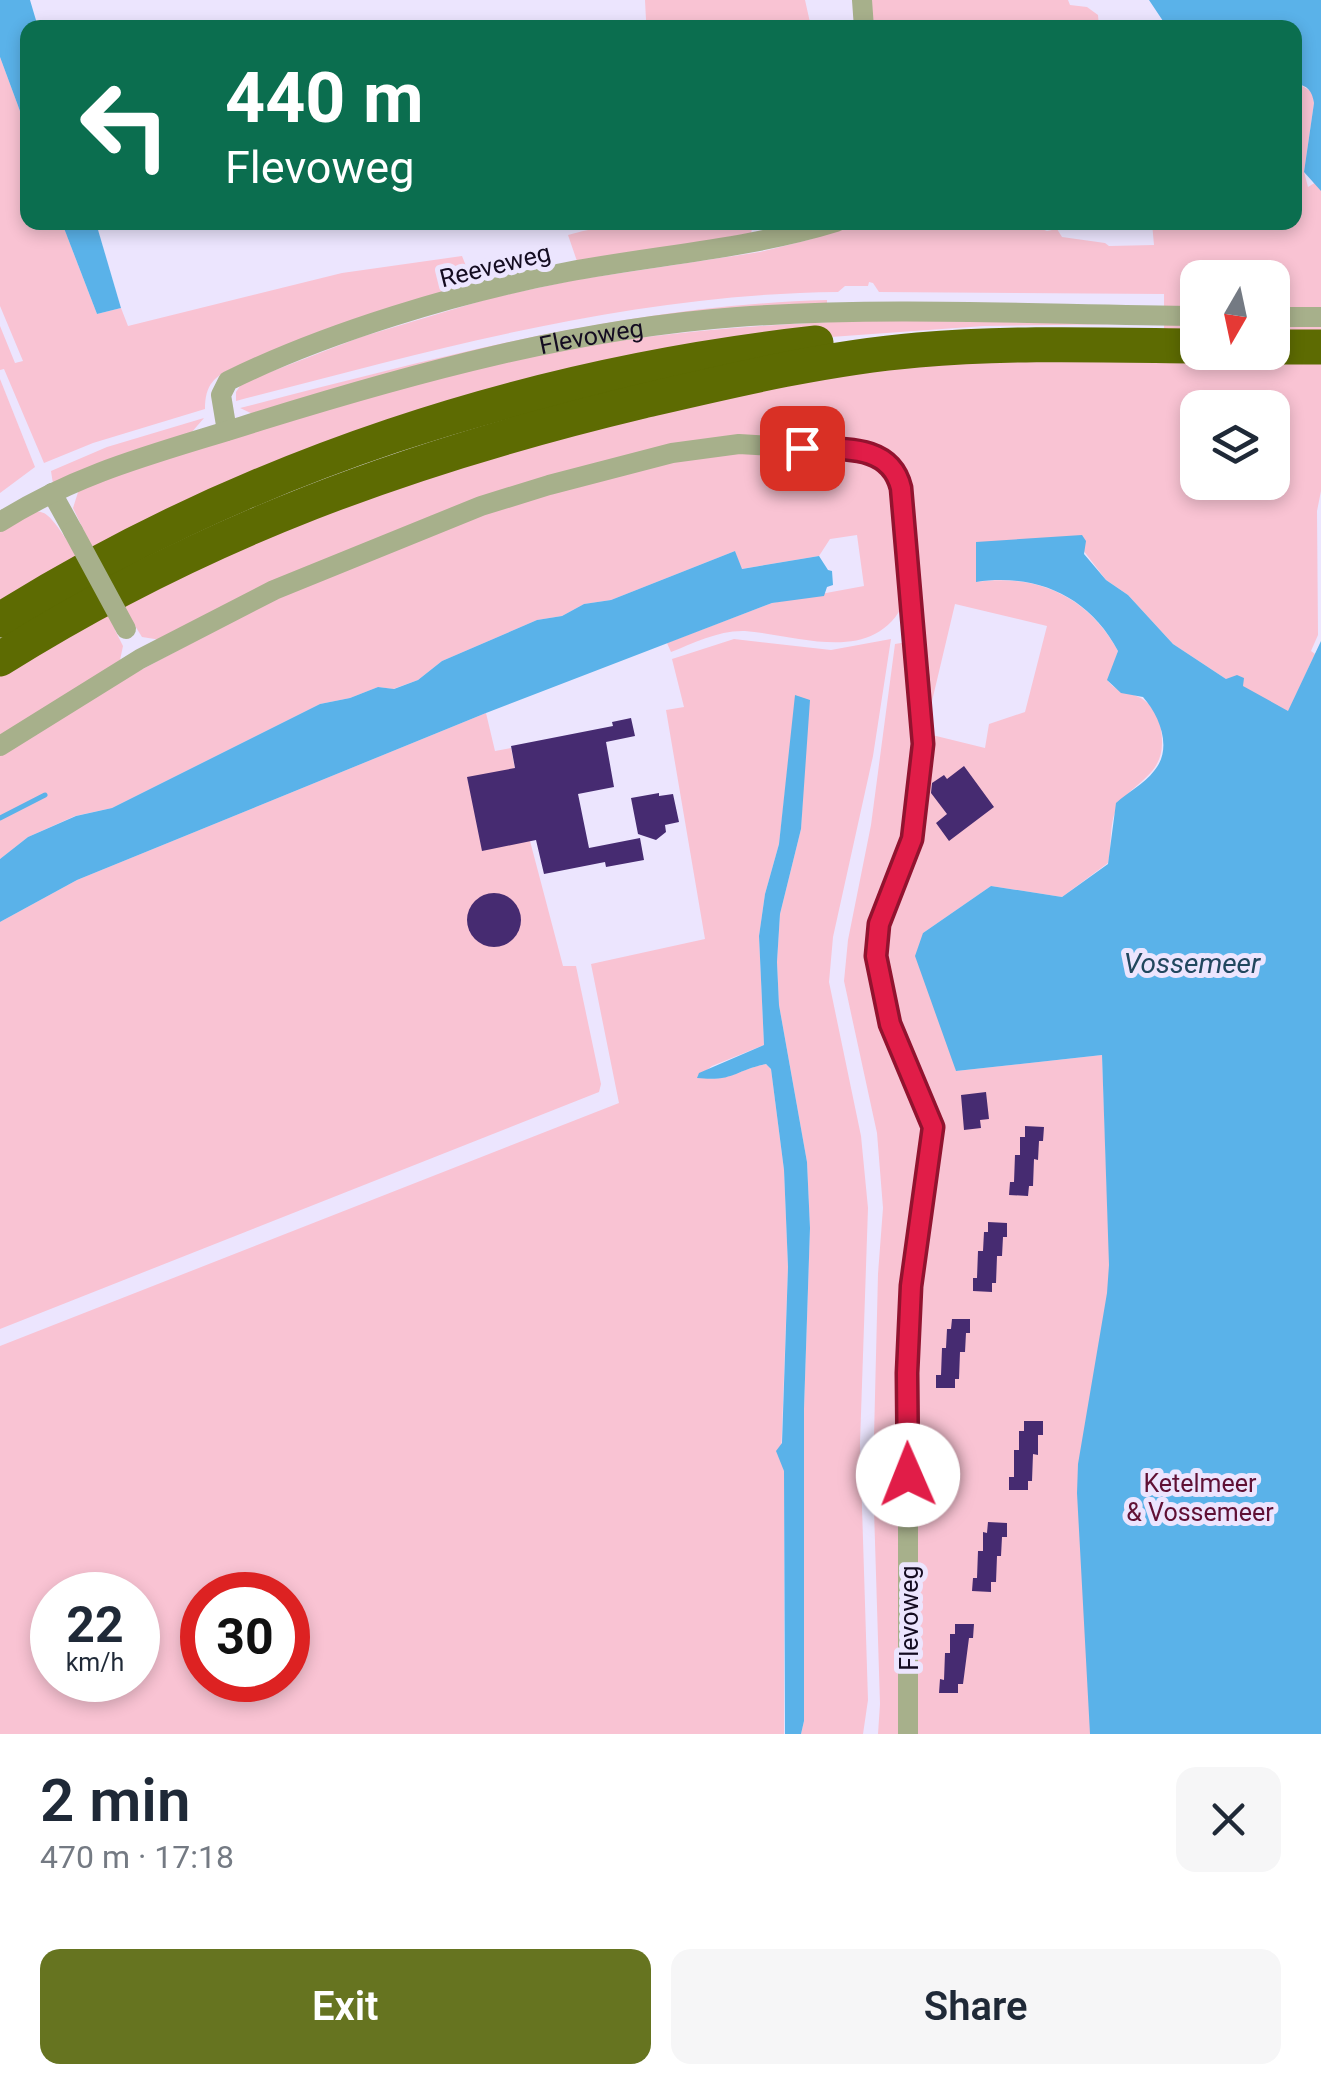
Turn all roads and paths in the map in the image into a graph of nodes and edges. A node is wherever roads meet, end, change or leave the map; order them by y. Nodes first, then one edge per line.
1 (807, 230) edge
2 (1290, 317) edge
3 (1321, 318) edge
4 (1180, 323) edge
5 (1156, 332) junction
6 (1180, 333) edge
7 (1290, 334) edge
8 (1321, 334) edge
9 (1180, 340) edge
10 (1290, 347) edge
11 (1321, 348) edge
12 (227, 432) junction
13 (52, 492) junction
14 (0, 522) edge
15 (0, 620) edge
16 (140, 658) junction
17 (0, 659) edge
18 (0, 746) edge
19 (908, 1734) edge

1 - 12 street, Reeveweg
2 - 3 street
4 - 5 street
5 - 6 highway
5 - 9 highway
5 - 12 street, Flevoweg
5 - 15 highway, Flevoweg
5 - 17 highway
7 - 8 highway
10 - 11 highway
12 - 13 street, Flevoweg
13 - 14 street, Flevoweg
13 - 16 street, bridge
16 - 18 street, Flevoweg
16 - 19 street, Flevoweg

